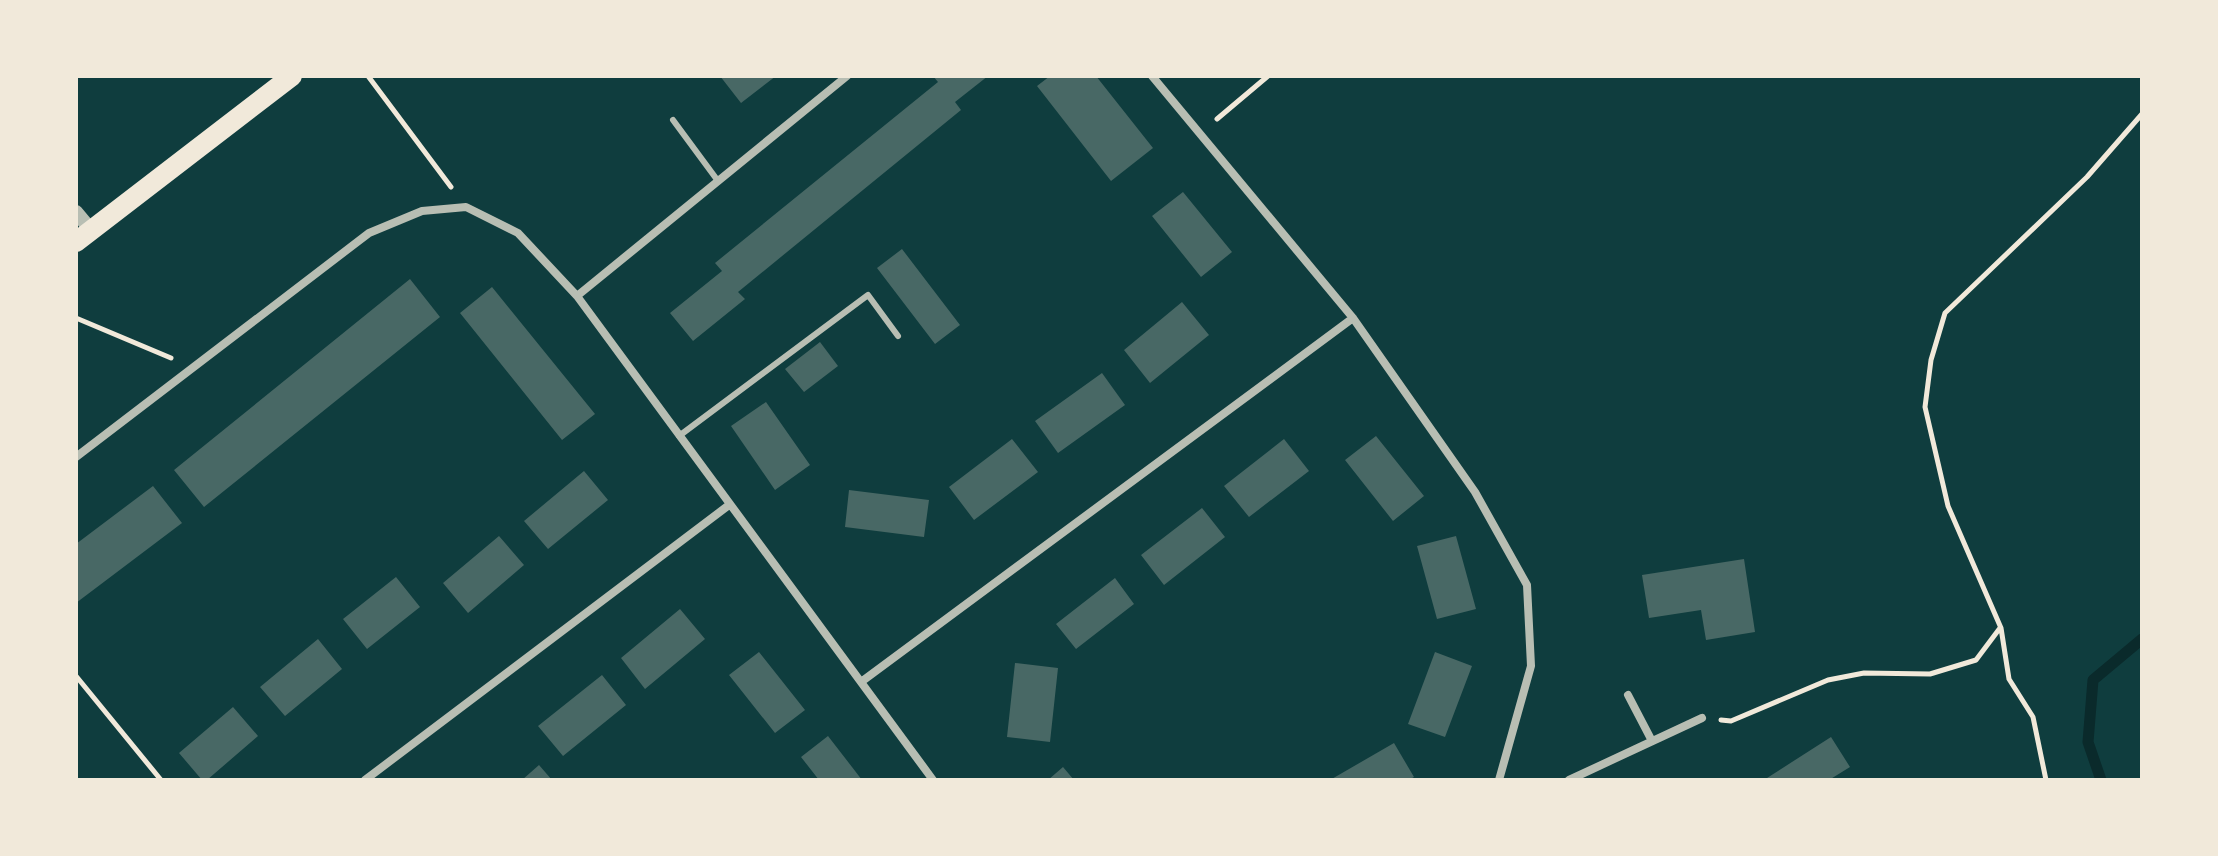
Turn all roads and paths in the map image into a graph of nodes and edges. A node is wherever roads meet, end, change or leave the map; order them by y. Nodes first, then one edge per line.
1 (292, 76) edge
2 (368, 76) edge
3 (847, 76) edge
4 (1152, 76) edge
5 (1268, 76) edge
6 (2142, 114) edge
7 (673, 120) dead end
8 (1200, 133) junction
9 (718, 181) junction
10 (466, 207) junction
11 (76, 212) edge
12 (84, 236) edge
13 (577, 296) junction
14 (76, 318) edge
15 (1353, 318) junction
16 (898, 336) dead end
17 (194, 367) junction
18 (679, 436) junction
19 (76, 457) edge
20 (729, 505) junction
21 (2001, 628) junction
22 (76, 676) edge
23 (861, 682) junction
24 (1628, 695) dead end
25 (1702, 718) joint
26 (1652, 741) junction
27 (161, 780) edge
28 (365, 780) edge
29 (933, 780) edge
30 (1499, 780) edge
31 (1569, 780) edge
32 (2046, 780) edge

1 - 12 main road
2 - 10 path
3 - 9 street
4 - 8 street
5 - 8 path
6 - 21 path
7 - 9 lane
8 - 15 street
9 - 13 street
10 - 13 street
10 - 17 street
11 - 12 street
13 - 18 street
14 - 17 path
15 - 23 street
15 - 30 street
16 - 18 lane
17 - 19 street
18 - 20 street
20 - 23 street
20 - 28 street
21 - 25 path
21 - 32 path
22 - 27 path
23 - 29 street
24 - 26 street
25 - 26 street
26 - 31 street

